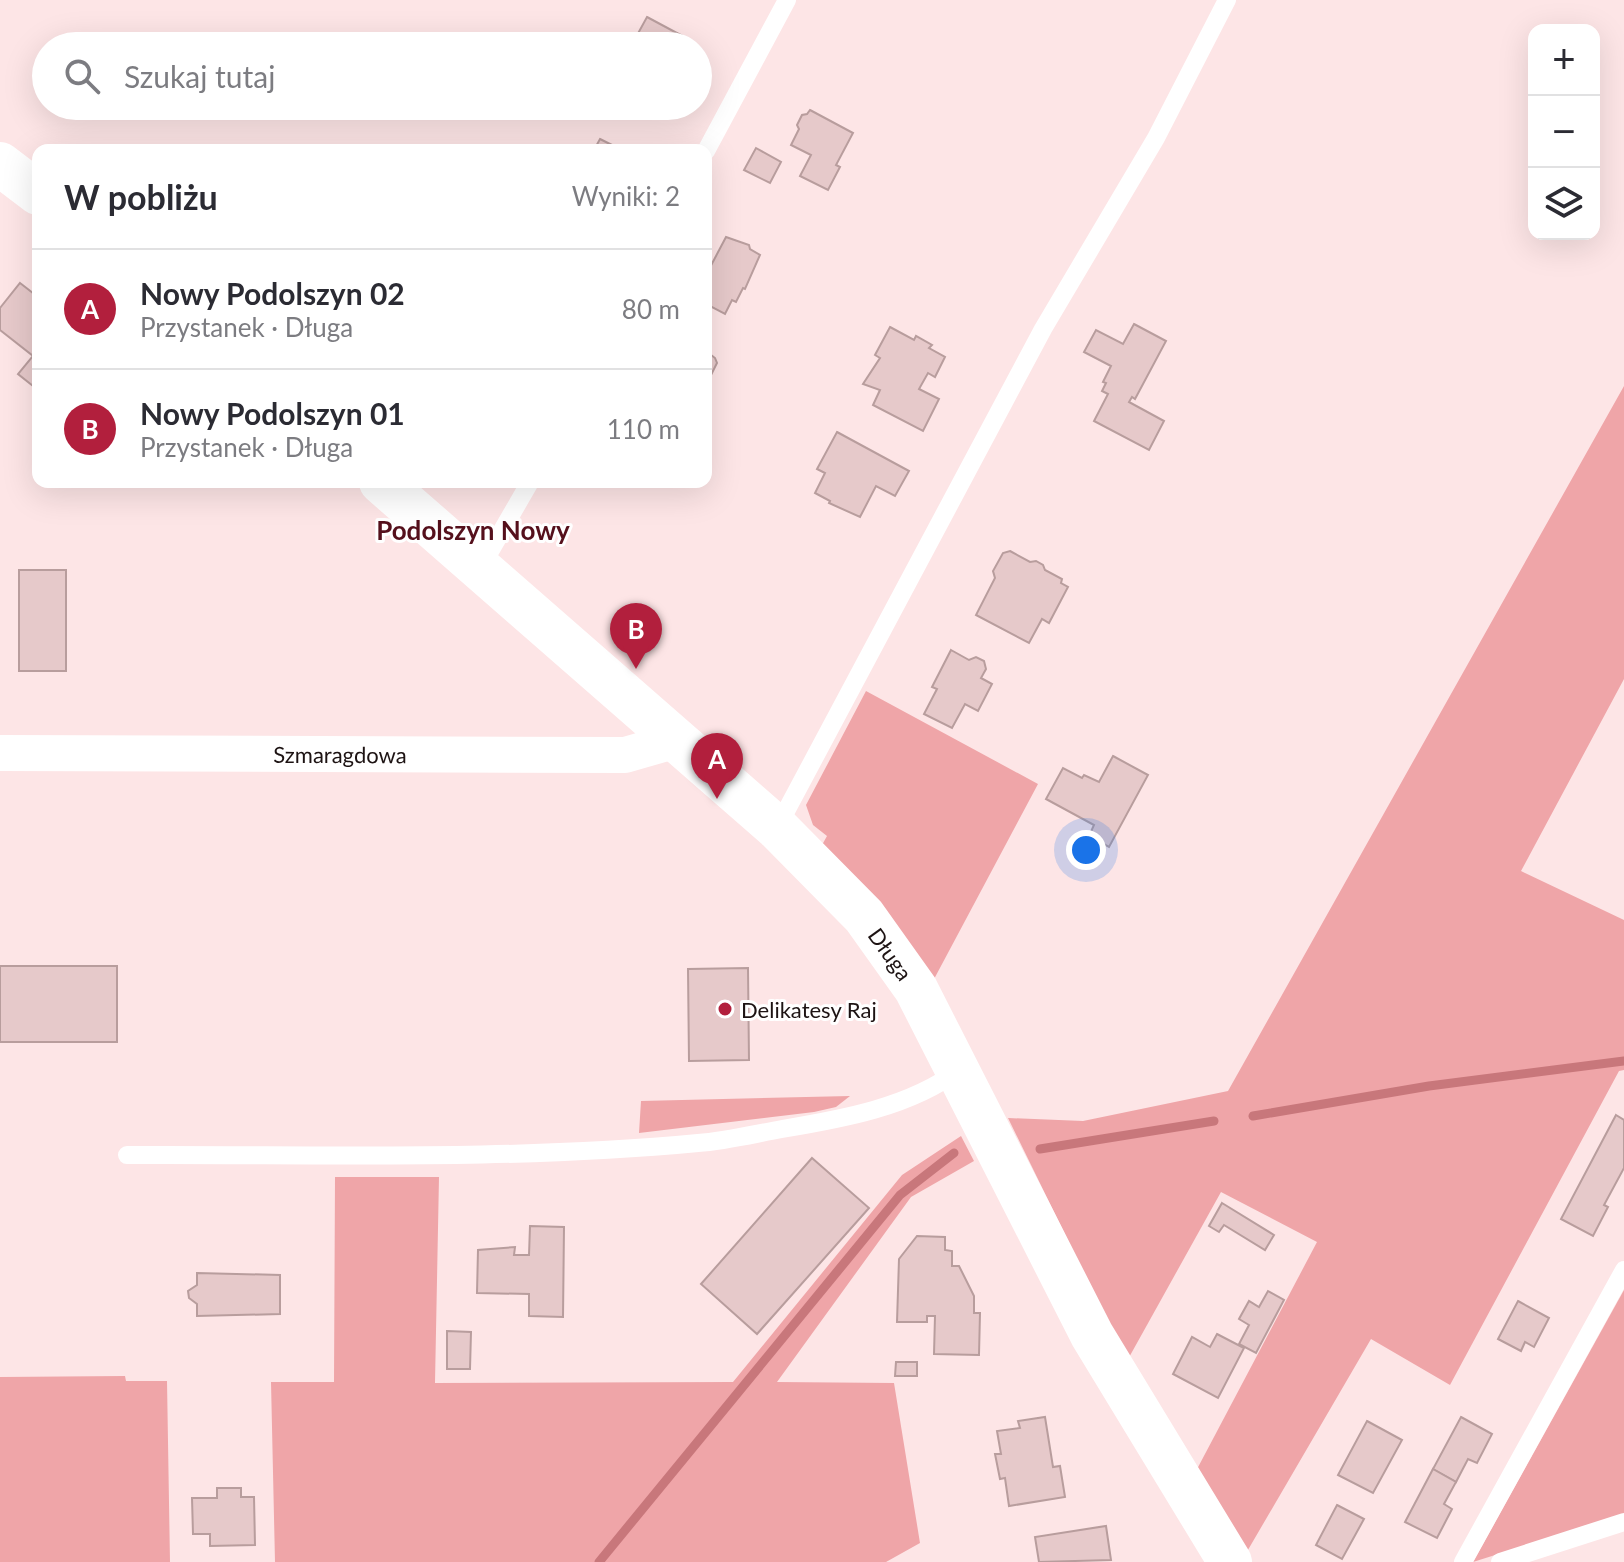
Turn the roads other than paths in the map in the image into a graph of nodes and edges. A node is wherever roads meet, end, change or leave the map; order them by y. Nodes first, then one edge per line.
1 (787, 0) edge
2 (1227, 0) edge
3 (710, 144) edge
4 (0, 164) edge
5 (32, 188) edge
6 (388, 488) edge
7 (527, 488) edge
8 (481, 567) junction
9 (677, 740) junction
10 (0, 753) edge
11 (777, 828) junction
12 (959, 1070) junction
13 (127, 1155) dead end
14 (1624, 1270) edge
15 (1624, 1522) edge
16 (1230, 1562) edge
17 (1463, 1562) edge
18 (1500, 1562) edge

1 - 3 lane
2 - 11 lane
4 - 5 street
6 - 8 street, Długa
7 - 8 lane
8 - 9 street, Długa
9 - 10 street, Szmaragdowa
9 - 11 street, Długa
11 - 12 street, Długa
12 - 13 lane
12 - 16 street, Długa
14 - 17 lane
15 - 18 lane

